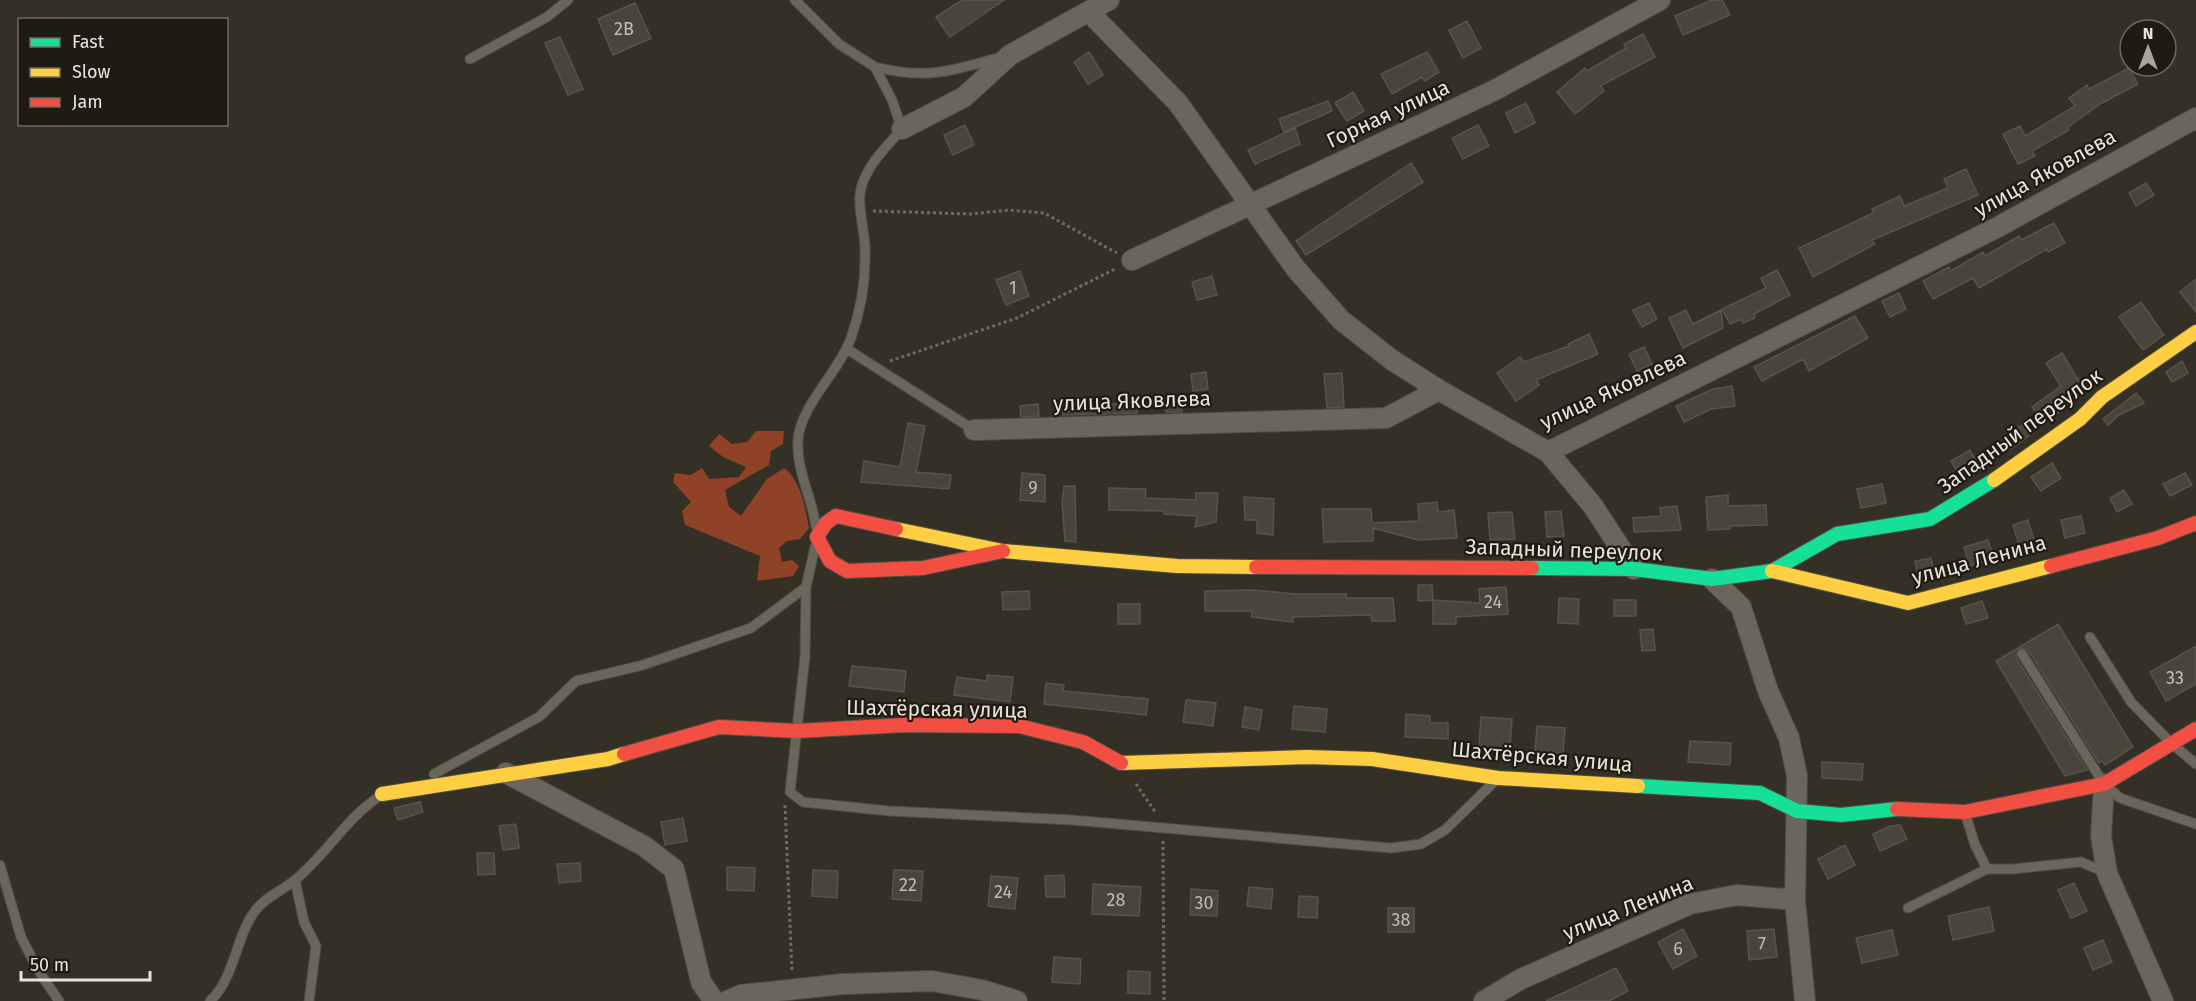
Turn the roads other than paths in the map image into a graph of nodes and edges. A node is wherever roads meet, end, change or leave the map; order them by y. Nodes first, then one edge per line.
1 (568, 0) edge
2 (795, 0) edge
3 (1109, 0) edge
4 (1660, 0) edge
5 (1089, 12) junction
6 (1010, 55) junction
7 (470, 59) dead end
8 (874, 67) junction
9 (2196, 118) edge
10 (902, 129) junction
11 (1250, 206) junction
12 (1132, 261) road end
13 (2196, 333) edge
14 (847, 349) junction
15 (1439, 390) junction
16 (974, 430) joint
17 (1548, 452) junction
18 (824, 509) junction
19 (2196, 523) edge
20 (817, 537) junction
21 (1003, 551) junction
22 (1634, 569) junction
23 (1772, 571) junction
24 (1712, 579) junction
25 (806, 587) junction
26 (2090, 637) dead end
27 (2022, 654) dead end
28 (2196, 729) edge
29 (797, 731) junction
30 (2171, 743) junction
31 (2196, 764) edge
32 (506, 773) junction
33 (1498, 778) junction
34 (2104, 784) junction
35 (409, 788) junction
36 (382, 794) joint
37 (1797, 811) junction
38 (1965, 812) junction
39 (2196, 824) edge
40 (0, 865) edge
41 (1988, 869) junction
42 (2108, 873) junction
43 (295, 880) junction
44 (1795, 900) junction
45 (1908, 908) dead end
46 (1486, 999) edge
47 (1012, 1000) edge
48 (60, 1001) edge
49 (210, 1001) edge
50 (309, 1001) edge
51 (714, 1001) edge
52 (728, 1001) edge
53 (1805, 1001) edge
54 (2163, 1001) edge

1 - 7 lane
2 - 8 lane
3 - 5 street
4 - 11 street, Горная улица
5 - 6 street
5 - 11 street
6 - 8 lane
6 - 10 street
8 - 10 lane
9 - 17 street, улица Яковлева
10 - 14 lane
11 - 12 street, Горная улица
11 - 15 street
13 - 23 street, Западный переулок
14 - 16 lane
14 - 18 lane
15 - 16 street, улица Яковлева
15 - 17 street, улица Яковлева
17 - 22 street
18 - 20 lane
18 - 20 street
18 - 21 street, Западный переулок
19 - 23 street, улица Ленина
20 - 21 street, Западный переулок
20 - 25 lane
21 - 22 street, Западный переулок
22 - 24 street, Западный переулок
23 - 24 street, Западный переулок
24 - 37 street
25 - 29 lane
25 - 35 lane
26 - 30 lane
27 - 34 lane
28 - 30 street, Шахтёрская улица
29 - 32 street, Шахтёрская улица
29 - 33 street, Шахтёрская улица
29 - 33 lane
30 - 31 lane
30 - 34 street, Шахтёрская улица
32 - 35 street, Шахтёрская улица
32 - 51 street
33 - 37 street, Шахтёрская улица
34 - 38 street, Шахтёрская улица
34 - 39 lane
34 - 42 street
35 - 36 street, Шахтёрская улица
36 - 43 lane
37 - 38 street, Шахтёрская улица
37 - 44 street
38 - 41 lane
40 - 48 lane
41 - 42 lane
41 - 45 lane
42 - 54 street
43 - 49 lane
43 - 50 lane
44 - 46 street, улица Ленина
44 - 53 street
47 - 52 street

